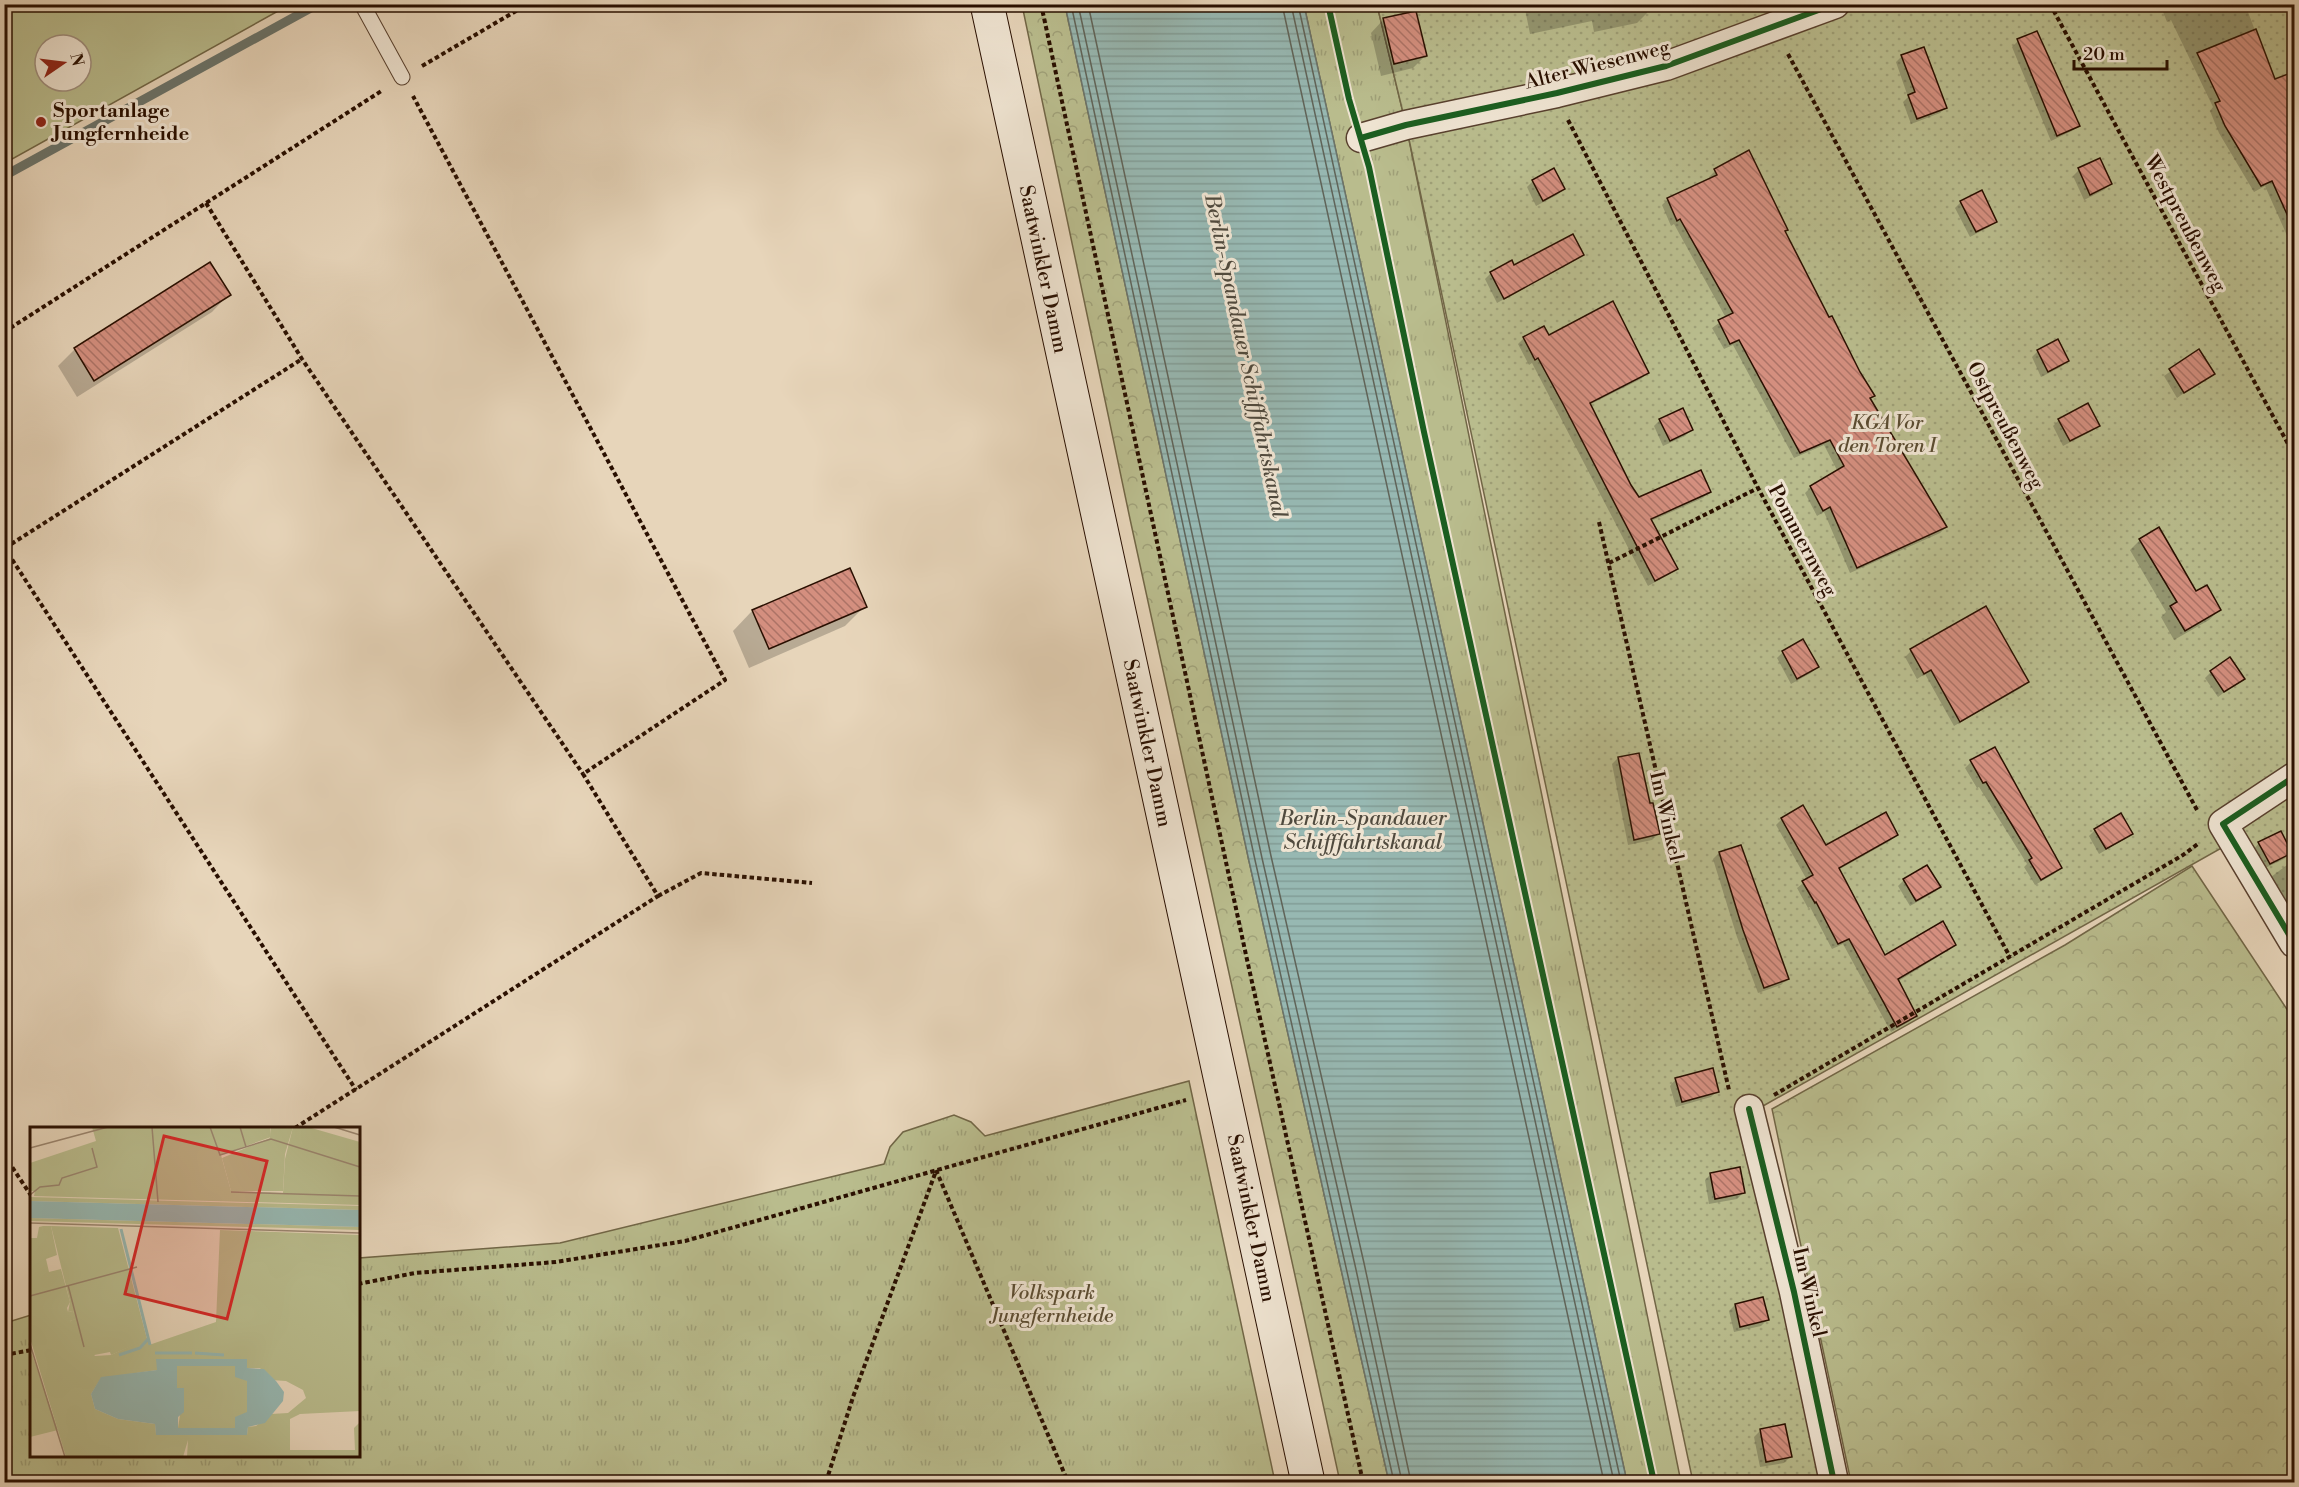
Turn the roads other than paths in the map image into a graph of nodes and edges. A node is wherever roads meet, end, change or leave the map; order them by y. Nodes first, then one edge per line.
1 (362, 4) edge
2 (987, 4) edge
3 (1835, 4) edge
4 (402, 77) road end
5 (1361, 138) dead end
6 (2295, 777) edge
7 (2295, 943) edge
8 (1749, 1109) road end
9 (1308, 1482) edge
10 (1834, 1482) edge

1 - 4 lane
2 - 9 main road, Saatwinkler Damm
3 - 5 street, Alter Wiesenweg
6 - 7 street
8 - 10 street, Im Winkel

